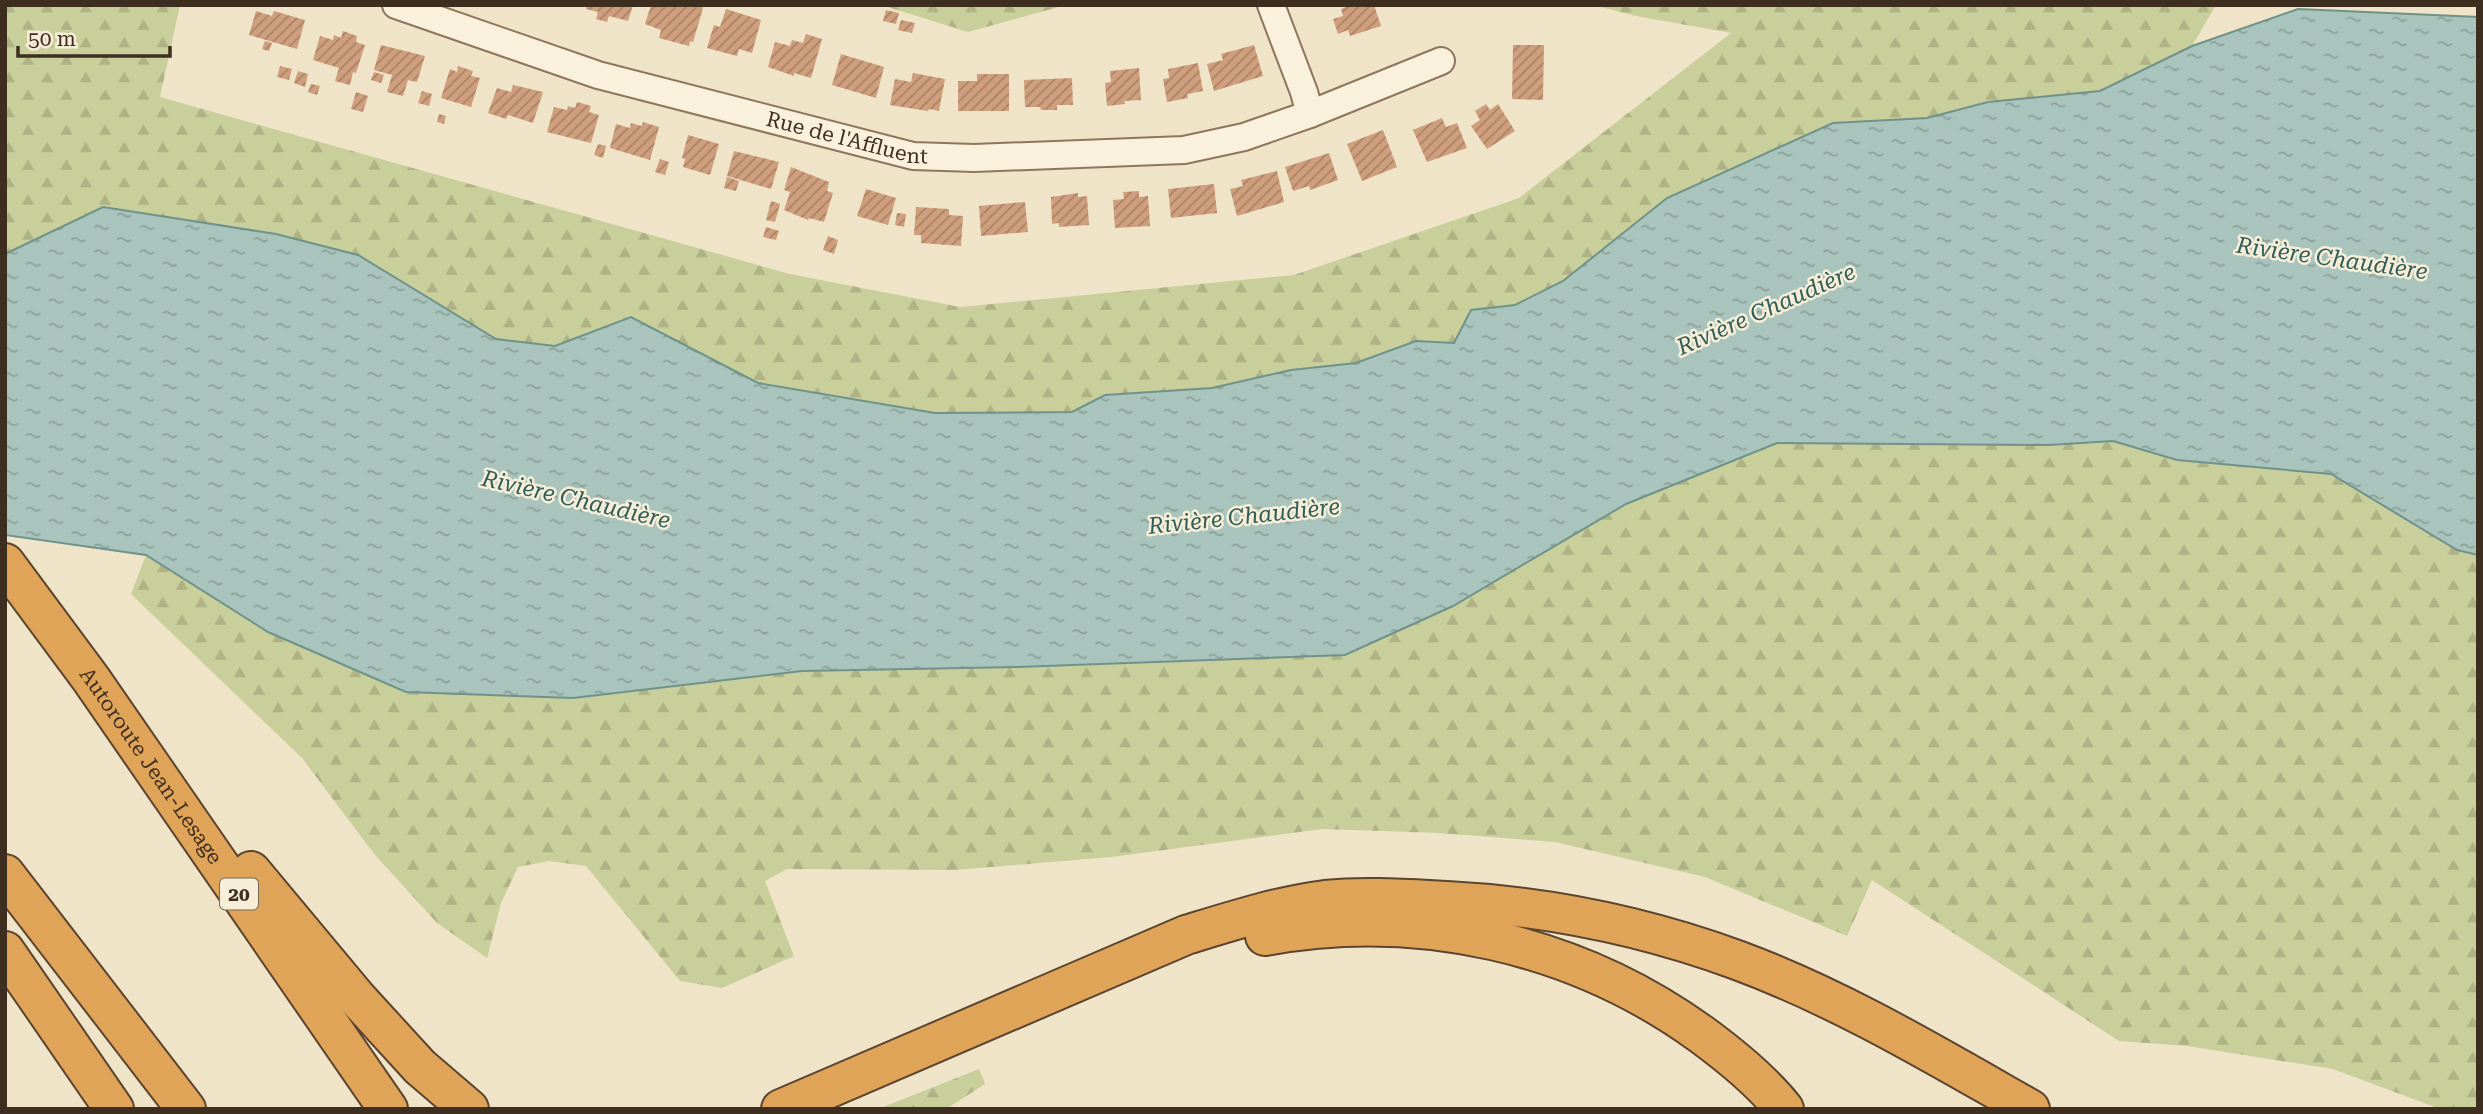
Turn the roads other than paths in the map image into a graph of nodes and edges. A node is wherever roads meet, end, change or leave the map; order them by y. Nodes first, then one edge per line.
1 (396, 5) edge
2 (1271, 5) edge
3 (1441, 61) dead end
4 (1310, 114) junction
5 (7, 565) edge
6 (91, 678) junction
7 (5, 874) edge
8 (5, 951) edge
9 (114, 1109) edge
10 (186, 1109) edge
11 (388, 1109) edge
12 (469, 1109) edge
13 (782, 1109) edge
14 (1784, 1109) edge
15 (2030, 1109) edge

1 - 4 street, Rue de l'Affluent
2 - 4 street
3 - 4 street, Rue de l'Affluent
5 - 6 highway, Autoroute Jean-Lesage / 20
6 - 11 highway, Autoroute Jean-Lesage / 20
6 - 12 highway
7 - 10 highway
8 - 9 highway
13 - 14 highway
13 - 15 highway

